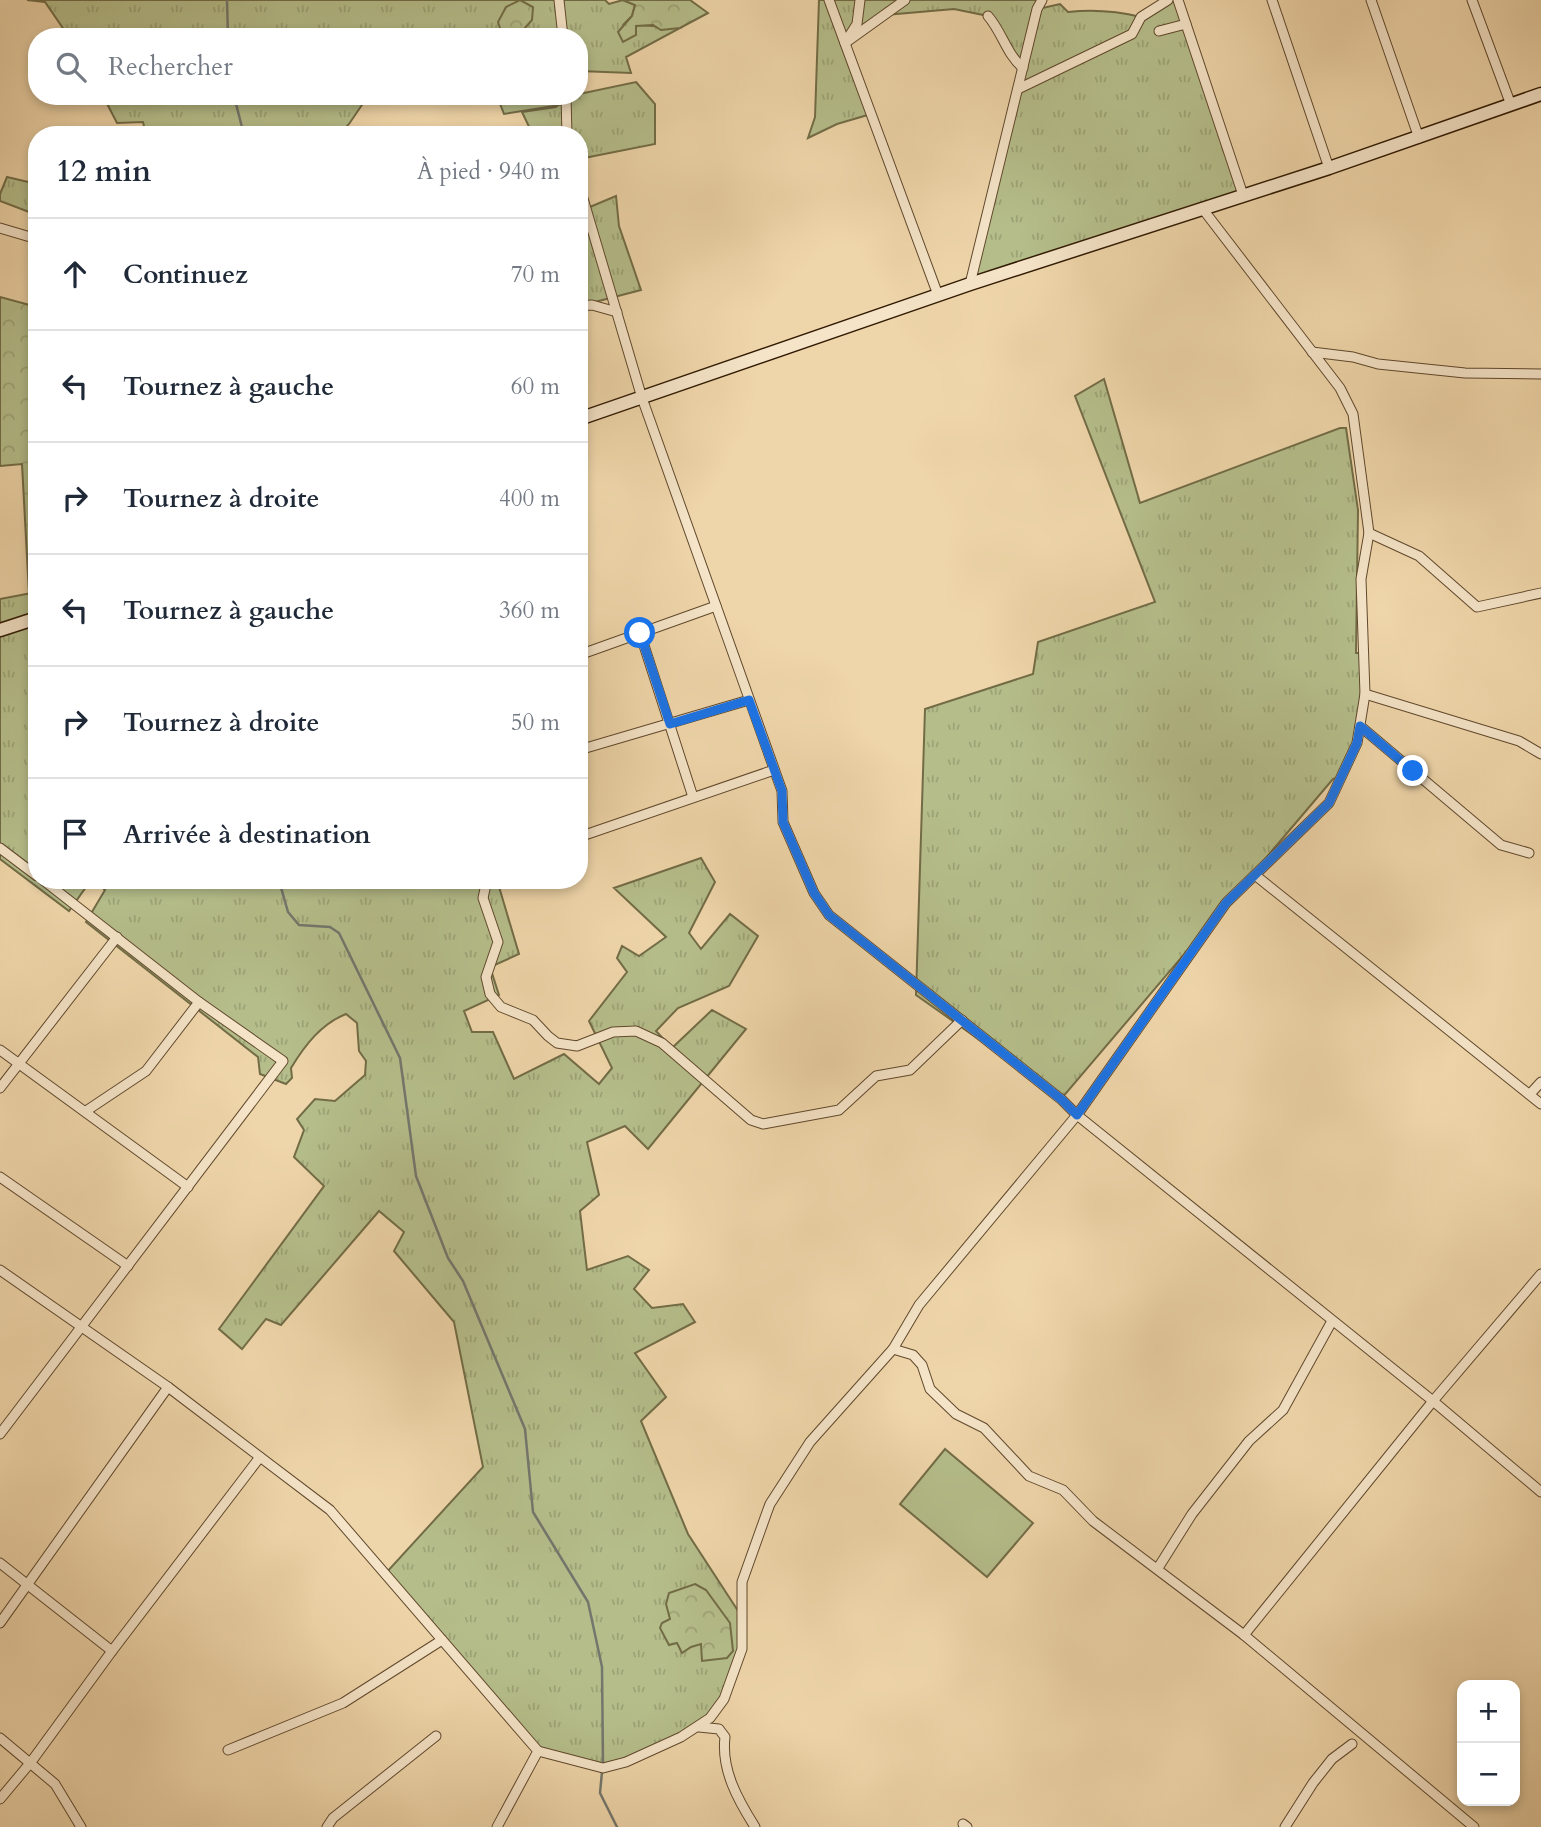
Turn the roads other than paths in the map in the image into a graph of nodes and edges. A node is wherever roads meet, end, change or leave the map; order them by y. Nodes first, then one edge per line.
1 (559, 0) edge
2 (829, 0) edge
3 (860, 0) edge
4 (905, 0) edge
5 (1042, 0) edge
6 (1168, 0) edge
7 (1178, 0) edge
8 (1272, 0) edge
9 (1371, 0) edge
10 (1472, 0) edge
11 (988, 16) dead end
12 (1186, 24) junction
13 (562, 28) edge
14 (1159, 31) dead end
15 (845, 43) junction
16 (1023, 68) junction
17 (1018, 89) junction
18 (1541, 94) edge
19 (566, 105) edge
20 (1511, 105) junction
21 (567, 126) edge
22 (1419, 138) junction
23 (1329, 168) junction
24 (1243, 195) junction
25 (1202, 208) junction
26 (588, 227) edge
27 (0, 228) edge
28 (28, 236) edge
29 (970, 284) junction
30 (938, 295) junction
31 (588, 305) edge
32 (617, 312) junction
33 (1312, 352) junction
34 (1541, 374) edge
35 (642, 398) junction
36 (588, 416) edge
37 (1369, 533) junction
38 (1541, 593) edge
39 (716, 606) junction
40 (28, 621) edge
41 (0, 630) edge
42 (640, 633) junction
43 (588, 651) edge
44 (1365, 694) junction
45 (749, 700) junction
46 (670, 724) junction
47 (1360, 726) junction
48 (588, 747) edge
49 (1541, 754) edge
50 (774, 770) junction
51 (693, 797) junction
52 (588, 833) edge
53 (0, 848) edge
54 (1529, 853) dead end
55 (28, 869) edge
56 (1255, 876) junction
57 (55, 889) edge
58 (485, 889) edge
59 (117, 937) junction
60 (199, 1002) junction
61 (962, 1020) junction
62 (0, 1050) edge
63 (18, 1062) junction
64 (1541, 1083) edge
65 (0, 1088) edge
66 (1530, 1094) junction
67 (1541, 1104) edge
68 (86, 1111) junction
69 (1077, 1115) junction
70 (0, 1177) edge
71 (188, 1187) junction
72 (128, 1266) junction
73 (0, 1271) edge
74 (1541, 1274) edge
75 (1332, 1321) junction
76 (82, 1327) junction
77 (893, 1349) junction
78 (168, 1387) junction
79 (1433, 1401) junction
80 (0, 1434) edge
81 (260, 1457) junction
82 (1541, 1492) edge
83 (0, 1563) edge
84 (1158, 1568) junction
85 (28, 1585) junction
86 (0, 1623) edge
87 (1244, 1635) junction
88 (442, 1640) junction
89 (112, 1651) junction
90 (699, 1727) junction
91 (436, 1736) dead end
92 (0, 1738) edge
93 (1352, 1744) dead end
94 (228, 1750) dead end
95 (538, 1751) junction
96 (31, 1762) junction
97 (0, 1799) edge
98 (81, 1827) edge
99 (327, 1827) edge
100 (497, 1827) edge
101 (755, 1827) edge
102 (1284, 1827) edge
103 (1474, 1827) edge

1 - 13 street
2 - 15 street
3 - 15 street
4 - 15 street
5 - 16 street
6 - 17 street
7 - 12 street
8 - 23 street
9 - 22 street
10 - 20 street
11 - 16 street
12 - 14 street
12 - 24 street
15 - 30 street
16 - 17 street
17 - 29 street
18 - 20 main road
19 - 21 street
20 - 22 main road
22 - 23 main road
23 - 24 main road
24 - 25 main road
25 - 29 main road
25 - 33 street
26 - 32 street
27 - 28 street
29 - 30 main road
30 - 35 main road
31 - 32 street
32 - 35 street
33 - 34 street
33 - 37 street
35 - 36 main road
35 - 39 street
37 - 38 street
37 - 44 street
39 - 42 street
39 - 45 street
40 - 41 main road
42 - 43 street
42 - 46 street
44 - 47 street
44 - 49 street
45 - 46 street
45 - 50 street
46 - 48 street
46 - 51 street
47 - 54 street
47 - 56 street
50 - 51 street
50 - 61 street
51 - 52 street
53 - 55 street
56 - 66 street
56 - 69 street
57 - 59 street
58 - 61 street
59 - 60 street
59 - 63 street
60 - 68 street
60 - 71 street
61 - 69 street
62 - 63 street
63 - 65 street
63 - 68 street
64 - 66 street
66 - 67 street
68 - 71 street
69 - 75 street
69 - 77 street
70 - 72 street
71 - 72 street
72 - 76 street
73 - 76 street
74 - 79 street
75 - 79 street
75 - 84 street
76 - 78 street
76 - 80 street
77 - 84 street
77 - 90 street
78 - 81 street
78 - 85 street
79 - 82 street
79 - 87 street
81 - 88 street
81 - 89 street
83 - 85 street
84 - 87 street
85 - 86 street
85 - 89 street
87 - 103 street
88 - 94 street
88 - 95 street
89 - 96 street
90 - 95 street
90 - 101 street
91 - 99 street
92 - 96 street
93 - 102 street
95 - 100 street
96 - 97 street
96 - 98 street

